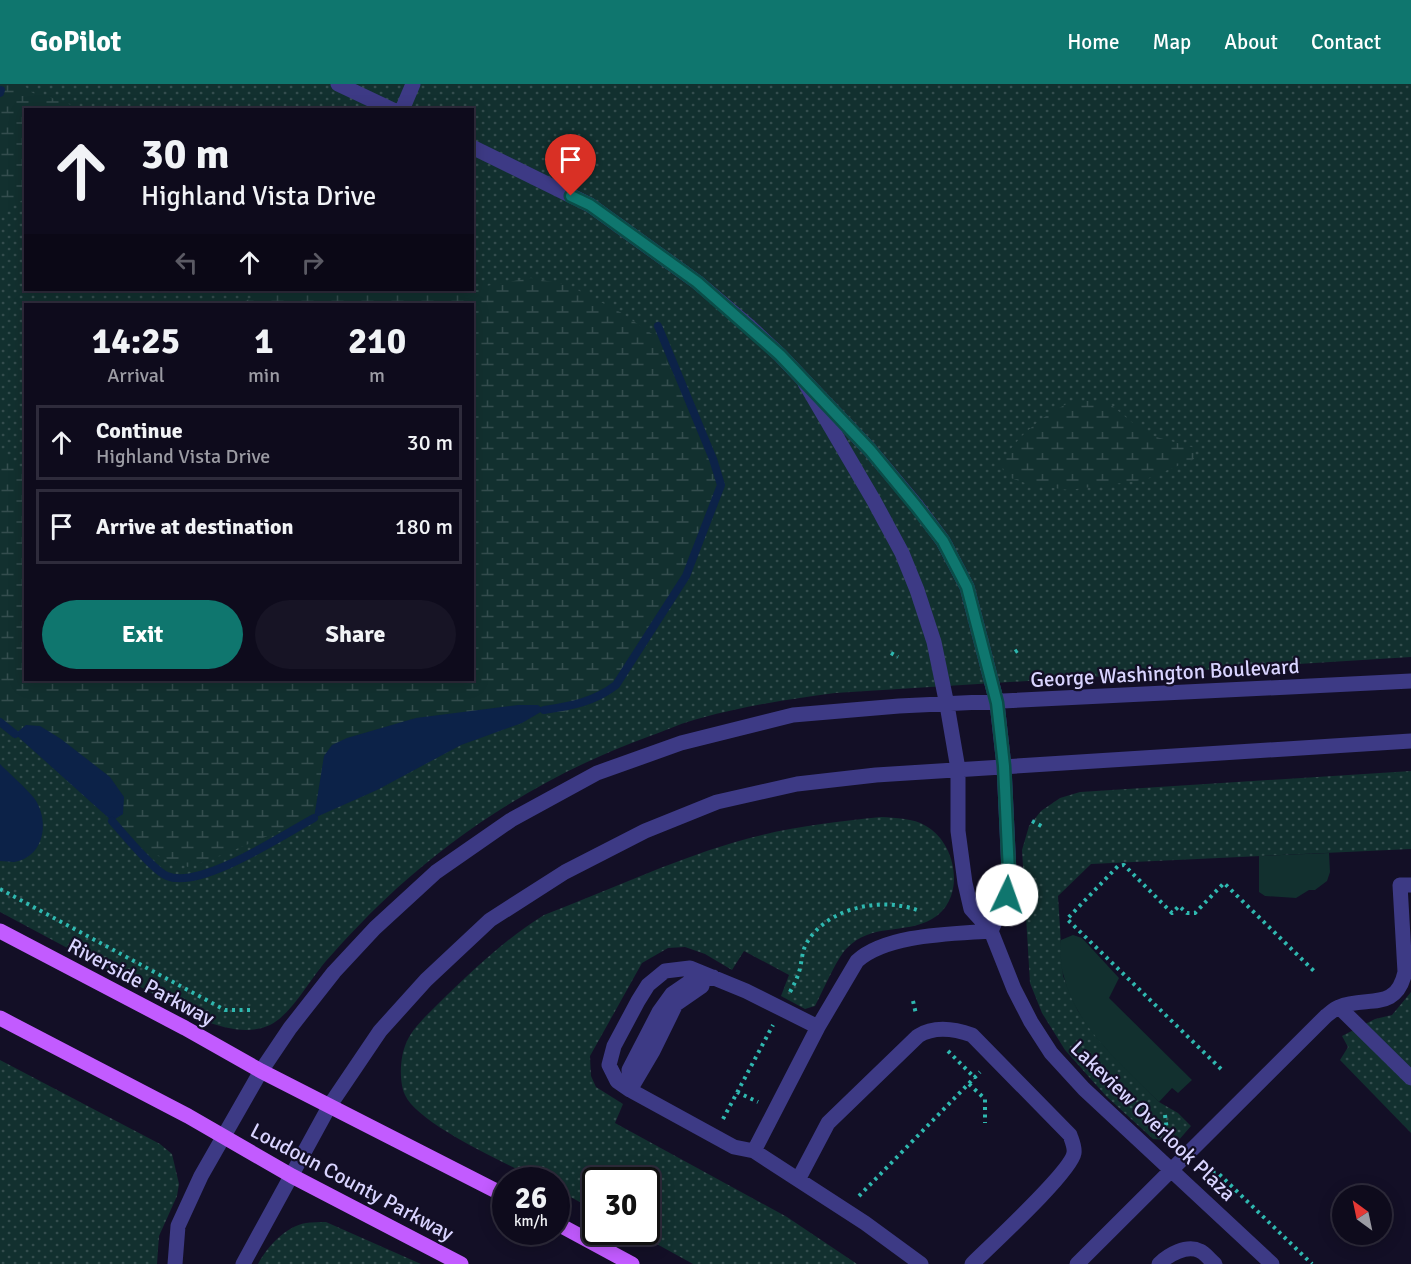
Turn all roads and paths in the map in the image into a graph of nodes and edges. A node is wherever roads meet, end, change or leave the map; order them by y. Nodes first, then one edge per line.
1 (338, 84) edge
2 (413, 84) edge
3 (389, 108) edge
4 (403, 108) edge
5 (474, 148) edge
6 (805, 383) junction
7 (1021, 648) dead end
8 (1015, 652) dead end
9 (891, 653) dead end
10 (898, 657) dead end
11 (1411, 681) edge
12 (997, 703) junction
13 (947, 705) junction
14 (1411, 741) edge
15 (1004, 766) junction
16 (958, 769) junction
17 (1032, 821) dead end
18 (1043, 827) dead end
19 (1411, 885) edge
20 (0, 889) edge
21 (0, 931) edge
22 (992, 932) junction
23 (1316, 973) dead end
24 (715, 977) junction
25 (1339, 1007) junction
26 (251, 1010) dead end
27 (0, 1018) edge
28 (818, 1028) junction
29 (994, 1058) junction
30 (1221, 1069) dead end
31 (261, 1071) junction
32 (1411, 1078) edge
33 (969, 1084) junction
34 (630, 1090) junction
35 (737, 1092) dead end
36 (330, 1105) junction
37 (775, 1110) junction
38 (985, 1123) dead end
39 (223, 1136) junction
40 (754, 1151) junction
41 (1170, 1170) junction
42 (1205, 1172) dead end
43 (292, 1176) junction
44 (799, 1178) junction
45 (492, 1189) edge
46 (849, 1190) dead end
47 (570, 1231) edge
48 (175, 1264) edge
49 (243, 1264) edge
50 (462, 1264) edge
51 (632, 1264) edge
52 (921, 1264) edge
53 (972, 1264) edge
54 (1077, 1264) edge
55 (1159, 1264) edge
56 (1215, 1264) edge
57 (1272, 1264) edge
58 (1312, 1264) edge

1 - 3 street
2 - 4 street
5 - 6 street
6 - 12 street
6 - 13 street, Lakeview Overlook Plaza
7 - 8 path
9 - 10 path
11 - 12 street, George Washington Boulevard
12 - 13 street, George Washington Boulevard
12 - 15 street
13 - 16 street, Lakeview Overlook Plaza
13 - 31 street, George Washington Boulevard
14 - 15 street
15 - 16 street
15 - 22 street
16 - 22 street, Lakeview Overlook Plaza
16 - 36 street
17 - 18 path
19 - 25 street
20 - 26 path
21 - 31 main road, Riverside Parkway
22 - 28 street
22 - 41 street, Lakeview Overlook Plaza
23 - 30 path
24 - 28 street
24 - 34 street
24 - 34 street
25 - 32 street
25 - 41 street
27 - 39 main road
28 - 37 street
29 - 33 path
29 - 44 street
29 - 53 street
31 - 36 main road
31 - 39 street, George Washington Boulevard
33 - 38 path
33 - 46 path
34 - 40 street
35 - 37 path
36 - 43 street
36 - 45 main road
37 - 40 street
39 - 43 main road, Loudoun County Parkway
39 - 48 street, George Washington Boulevard
40 - 44 street
41 - 54 street
41 - 57 street, Lakeview Overlook Plaza
42 - 58 path
43 - 49 street
43 - 50 main road, Loudoun County Parkway
44 - 52 street
47 - 51 main road
55 - 56 street

